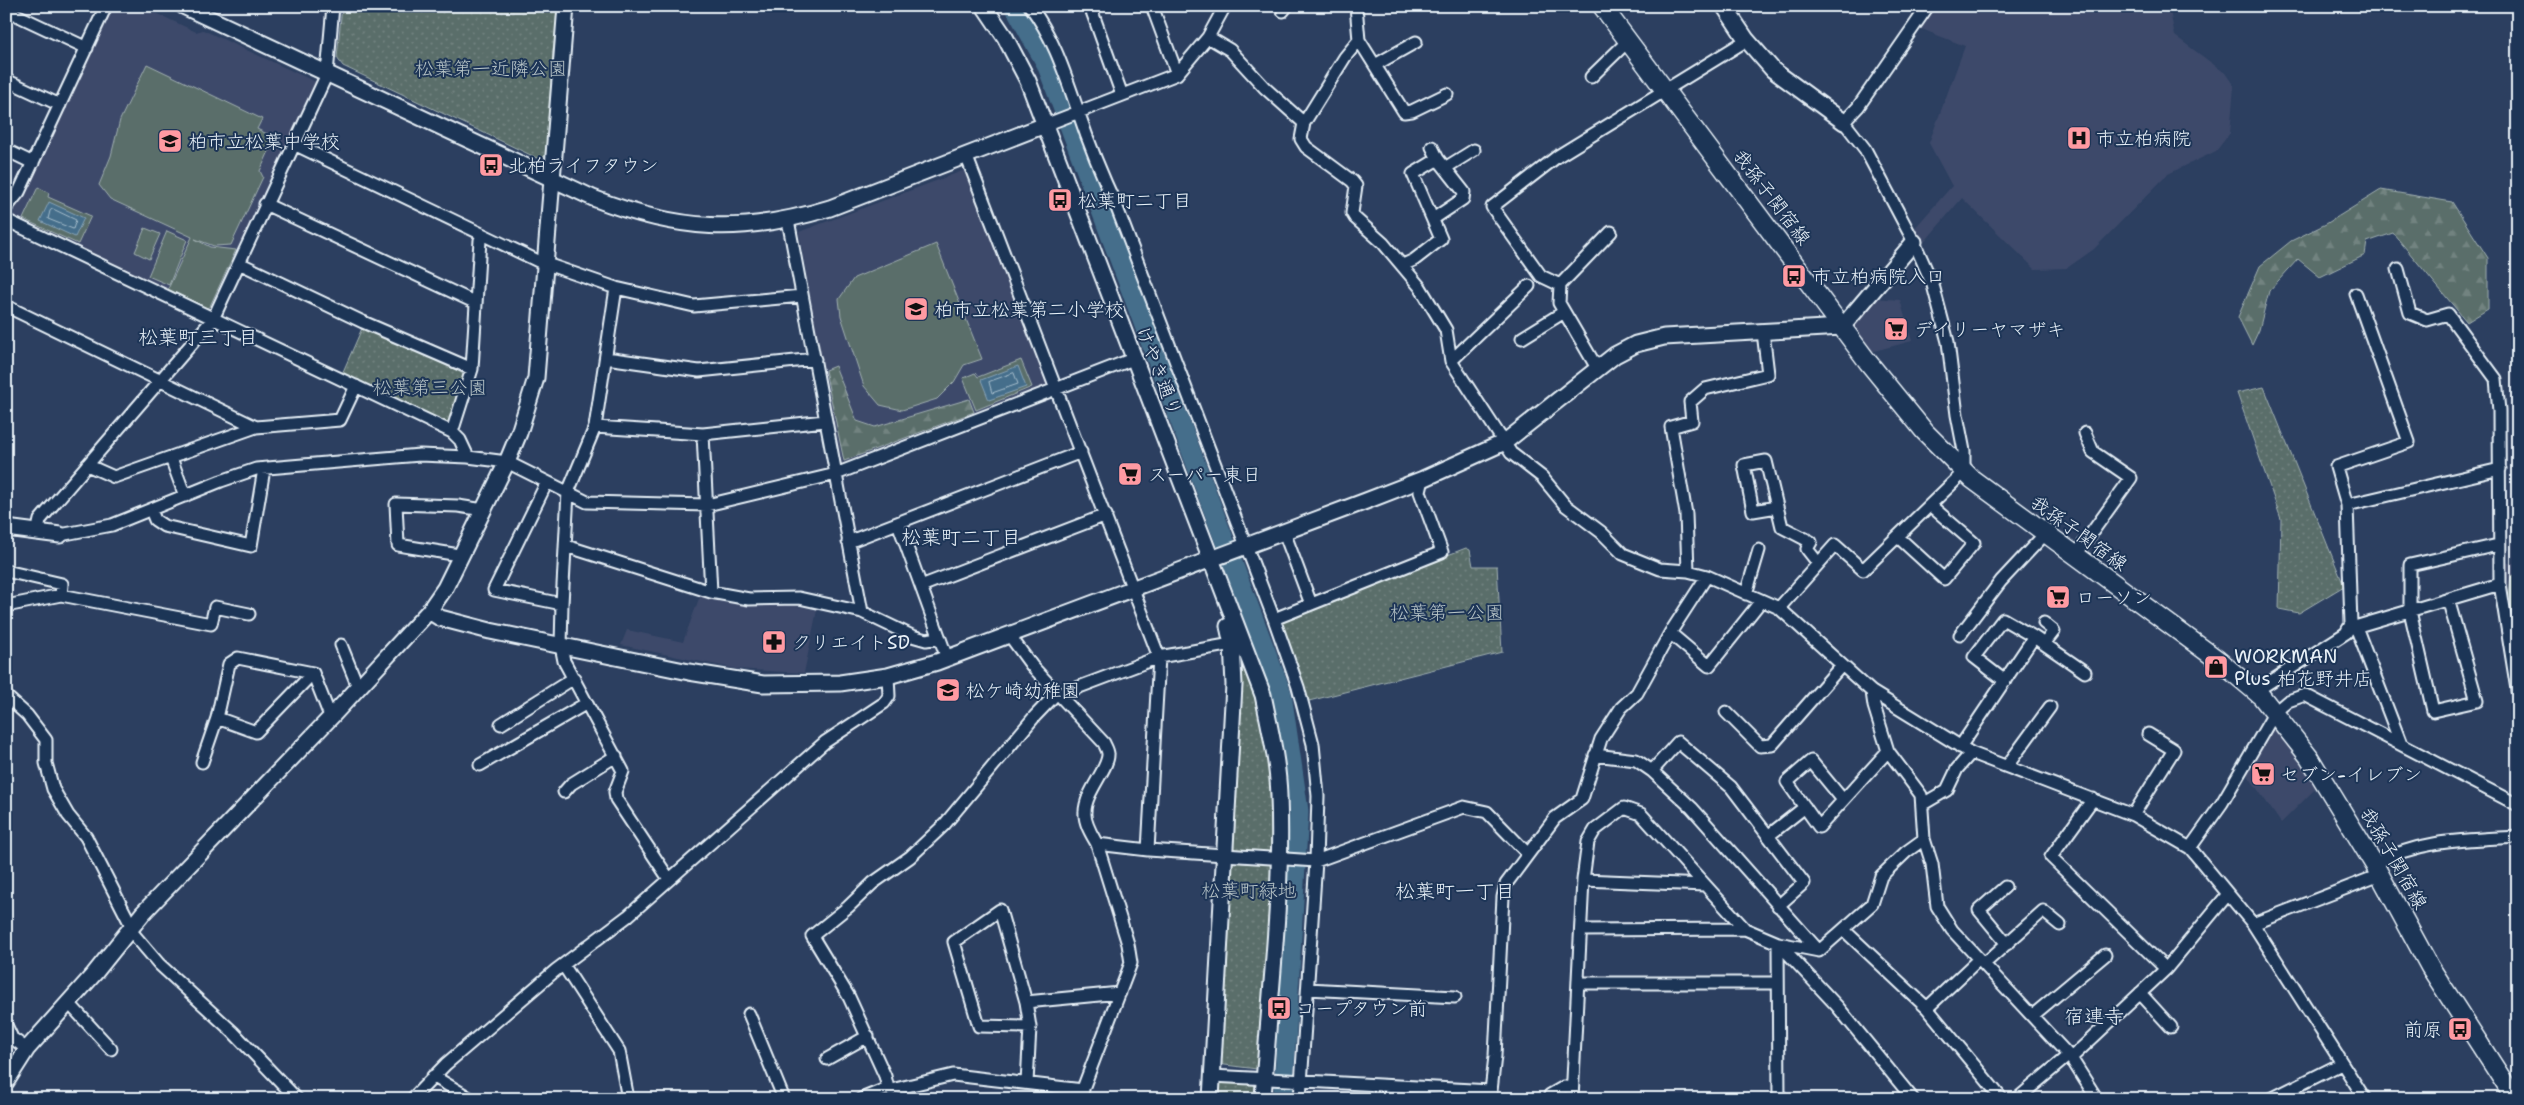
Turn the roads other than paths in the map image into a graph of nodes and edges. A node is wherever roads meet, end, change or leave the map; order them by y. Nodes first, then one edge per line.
1 (106, 6) edge
2 (183, 6) edge
3 (333, 6) edge
4 (566, 6) edge
5 (984, 6) edge
6 (1030, 6) edge
7 (1090, 6) edge
8 (1152, 6) edge
9 (1226, 6) edge
10 (1356, 6) edge
11 (1602, 6) edge
12 (1724, 6) edge
13 (1928, 6) edge
14 (6, 10) edge
15 (1208, 37) junction
16 (1359, 40) junction
17 (1747, 40) junction
18 (1628, 41) junction
19 (1416, 42) dead end
20 (87, 48) junction
21 (1375, 65) junction
22 (327, 74) junction
23 (1177, 74) junction
24 (1591, 77) dead end
25 (6, 80) edge
26 (1665, 90) junction
27 (1447, 94) dead end
28 (1122, 96) junction
29 (60, 105) junction
30 (1076, 113) junction
31 (1844, 122) junction
32 (1050, 123) junction
33 (1304, 123) junction
34 (294, 144) junction
35 (1432, 147) dead end
36 (6, 150) edge
37 (1474, 150) dead end
38 (966, 155) junction
39 (1438, 159) junction
40 (33, 163) junction
41 (1445, 168) junction
42 (553, 180) junction
43 (265, 204) junction
44 (6, 208) edge
45 (6, 220) edge
46 (788, 220) junction
47 (1433, 220) junction
48 (1611, 232) dead end
49 (483, 235) junction
50 (1914, 242) junction
51 (239, 263) junction
52 (546, 264) junction
53 (1403, 265) junction
54 (2398, 269) dead end
55 (1560, 285) junction
56 (1529, 286) dead end
57 (616, 288) junction
58 (2356, 294) dead end
59 (802, 296) junction
60 (476, 300) junction
61 (6, 306) edge
62 (1564, 312) junction
63 (213, 319) junction
64 (1842, 327) junction
65 (1763, 332) junction
66 (1522, 338) dead end
67 (606, 358) junction
68 (815, 359) junction
69 (1133, 359) junction
70 (1451, 361) junction
71 (1596, 368) junction
72 (472, 369) junction
73 (158, 381) junction
74 (356, 386) junction
75 (1056, 389) junction
76 (825, 421) junction
77 (256, 427) junction
78 (595, 427) junction
79 (452, 432) junction
80 (2085, 433) dead end
81 (703, 434) junction
82 (1505, 442) junction
83 (1081, 452) junction
84 (468, 457) junction
85 (172, 458) junction
86 (507, 462) junction
87 (87, 464) junction
88 (264, 468) junction
89 (2500, 470) junction
90 (1964, 472) junction
91 (836, 474) junction
92 (1423, 479) junction
93 (547, 482) junction
94 (568, 492) junction
95 (185, 496) junction
96 (707, 505) junction
97 (2347, 505) junction
98 (1930, 506) junction
99 (1777, 507) junction
100 (151, 510) junction
101 (484, 510) junction
102 (1106, 515) junction
103 (898, 522) junction
104 (6, 528) edge
105 (1284, 532) junction
106 (37, 533) junction
107 (2045, 534) junction
108 (60, 536) joint
109 (1898, 537) junction
110 (848, 542) junction
111 (2498, 545) junction
112 (566, 546) junction
113 (1244, 547) junction
114 (1760, 550) dead end
115 (2075, 556) junction
116 (1216, 557) junction
117 (461, 558) junction
118 (1818, 563) junction
119 (6, 571) edge
120 (1688, 571) junction
121 (1707, 576) junction
122 (2500, 584) junction
123 (921, 586) junction
124 (1133, 589) junction
125 (711, 592) junction
126 (1746, 594) junction
127 (61, 596) junction
128 (2448, 599) junction
129 (1761, 601) junction
130 (562, 604) junction
131 (1311, 604) junction
132 (6, 606) edge
133 (1779, 608) junction
134 (429, 611) junction
135 (2410, 611) junction
136 (862, 612) junction
137 (249, 614) dead end
138 (1274, 619) junction
139 (2044, 623) dead end
140 (2352, 628) junction
141 (1670, 633) junction
142 (1960, 635) dead end
143 (1010, 636) junction
144 (939, 638) junction
145 (2039, 641) junction
146 (1232, 644) junction
147 (341, 645) dead end
148 (561, 646) junction
149 (1159, 657) junction
150 (947, 658) junction
151 (1842, 665) junction
152 (2085, 672) dead end
153 (313, 673) junction
154 (888, 676) junction
155 (574, 678) junction
156 (2005, 680) junction
157 (360, 686) junction
158 (1872, 692) junction
159 (2256, 692) junction
160 (1057, 694) junction
161 (6, 696) edge
162 (2518, 696) edge
163 (587, 703) junction
164 (2050, 706) dead end
165 (1726, 712) dead end
166 (2275, 712) junction
167 (333, 716) junction
168 (217, 718) junction
169 (501, 724) dead end
170 (2148, 734) dead end
171 (2401, 744) junction
172 (1960, 747) junction
173 (1888, 751) junction
174 (1971, 753) junction
175 (1595, 755) junction
176 (616, 756) junction
177 (202, 762) dead end
178 (480, 765) dead end
179 (2007, 766) junction
180 (1652, 771) junction
181 (564, 792) dead end
182 (2093, 799) junction
183 (1843, 800) junction
184 (1923, 804) junction
185 (2518, 805) edge
186 (1805, 807) junction
187 (2132, 815) junction
188 (1768, 836) junction
189 (2518, 837) edge
190 (1924, 839) junction
191 (1098, 844) junction
192 (2190, 848) junction
193 (1148, 850) junction
194 (1527, 853) junction
195 (1225, 855) junction
196 (1284, 859) junction
197 (1312, 860) junction
198 (2377, 869) junction
199 (669, 879) junction
200 (1583, 880) junction
201 (1705, 885) junction
202 (2005, 887) dead end
203 (2228, 894) junction
204 (1778, 906) junction
205 (2252, 924) junction
206 (2060, 925) dead end
207 (131, 929) junction
208 (1745, 929) junction
209 (1581, 930) junction
210 (1845, 930) junction
211 (1779, 943) junction
212 (2007, 944) junction
213 (1819, 951) junction
214 (2104, 955) dead end
215 (1981, 961) junction
216 (564, 966) junction
217 (2166, 969) junction
218 (1578, 983) junction
219 (1778, 983) junction
220 (1308, 989) junction
221 (1120, 993) junction
222 (2140, 993) junction
223 (1455, 997) dead end
224 (68, 1002) junction
225 (1026, 1002) junction
226 (1927, 1008) junction
227 (750, 1014) dead end
228 (2032, 1016) junction
229 (6, 1025) edge
230 (1030, 1027) junction
231 (2171, 1027) dead end
232 (868, 1036) junction
233 (27, 1049) junction
234 (111, 1049) dead end
235 (2070, 1056) junction
236 (827, 1059) dead end
237 (2341, 1064) junction
238 (433, 1076) junction
239 (1212, 1076) junction
240 (1269, 1080) junction
241 (6, 1082) edge
242 (1298, 1082) junction
243 (1027, 1083) junction
244 (888, 1088) junction
245 (1572, 1093) edge
246 (1081, 1094) edge
247 (1460, 1094) edge
248 (1495, 1095) edge
249 (2362, 1098) edge
250 (296, 1099) edge
251 (412, 1099) edge
252 (471, 1099) edge
253 (628, 1099) edge
254 (784, 1099) edge
255 (861, 1099) edge
256 (1211, 1099) edge
257 (1263, 1099) edge
258 (1300, 1099) edge
259 (1550, 1099) edge
260 (1779, 1099) edge
261 (1914, 1099) edge
262 (2002, 1099) edge
263 (2017, 1099) edge
264 (2097, 1099) edge
265 (2271, 1099) edge
266 (2515, 1099) edge

1 - 20 street
2 - 22 street
3 - 22 street
4 - 42 street
5 - 32 street, けやき通り
6 - 30 street
7 - 28 street
8 - 23 street
9 - 15 street
10 - 16 street
11 - 18 main road, 我孫子関宿線
12 - 17 street
13 - 31 street
14 - 20 street
15 - 23 street
15 - 33 street
16 - 21 street
16 - 33 street
17 - 26 street
17 - 31 street
18 - 24 street
18 - 26 main road, 我孫子関宿線
19 - 21 street
20 - 29 street
21 - 27 street
22 - 34 street
22 - 42 street
23 - 28 street
25 - 29 street
26 - 55 street
26 - 64 main road, 我孫子関宿線
28 - 30 street
29 - 40 street
30 - 32 street
30 - 113 street
31 - 50 street
32 - 38 street
32 - 69 street, けやき通り
33 - 53 street
34 - 43 street
34 - 49 street
35 - 39 street
36 - 40 street
37 - 41 street
38 - 46 street
38 - 75 street
39 - 41 street
39 - 47 street
40 - 44 street
41 - 47 street
42 - 46 street
42 - 52 street
43 - 51 street
43 - 60 street
45 - 63 street
46 - 59 street
47 - 53 street
48 - 55 street
49 - 52 street
49 - 60 street
50 - 64 street
50 - 90 street
51 - 63 street
51 - 72 street
52 - 57 street
52 - 86 street
53 - 70 street
54 - 89 street
55 - 62 street
56 - 70 street
57 - 59 street
57 - 67 street
58 - 97 street
59 - 68 street
60 - 72 street
61 - 73 street
62 - 66 street
62 - 71 street
63 - 73 street
63 - 74 street
64 - 65 street
64 - 90 main road, 我孫子関宿線
65 - 71 street
65 - 120 street
67 - 68 street
67 - 78 street
68 - 76 street
69 - 75 street
69 - 116 street, けやき通り
70 - 82 street
71 - 82 street
72 - 79 street
73 - 77 street
73 - 87 street
74 - 77 street
74 - 79 street
75 - 83 street
75 - 91 street
76 - 81 street
76 - 91 street
77 - 85 street
78 - 81 street
78 - 94 street
79 - 84 street
80 - 115 street
81 - 96 street
82 - 92 street
82 - 120 street
83 - 102 street
83 - 103 street
84 - 86 street
84 - 88 street
85 - 87 street
85 - 95 street
86 - 93 street
86 - 101 street
87 - 106 street
88 - 95 street
88 - 100 street
89 - 97 street
89 - 111 street
90 - 98 street
90 - 107 main road, 我孫子関宿線
91 - 96 street
91 - 110 street
92 - 105 street
92 - 131 street
93 - 94 street
93 - 130 street
94 - 96 street
94 - 112 street
95 - 100 street
96 - 125 street
97 - 140 street
98 - 109 street
98 - 109 street
99 - 99 street
99 - 118 street
100 - 108 street
101 - 117 street
101 - 117 street
102 - 123 street
102 - 124 street
103 - 110 street
103 - 123 street
104 - 106 street
105 - 113 street
105 - 131 street
106 - 108 street
107 - 115 main road, 我孫子関宿線
107 - 142 street
109 - 118 street
110 - 136 street
111 - 122 street
111 - 135 street
112 - 125 street
112 - 130 street
113 - 116 street
113 - 138 street
114 - 126 street
115 - 159 main road, 我孫子関宿線
116 - 124 street
116 - 146 street
116 - 196 street
117 - 134 street
118 - 133 street
119 - 127 street
120 - 121 street
121 - 126 street
121 - 141 street
122 - 128 street
122 - 162 street
123 - 144 street
124 - 143 street
124 - 149 street
125 - 136 street
126 - 129 street
127 - 132 street
127 - 137 street
128 - 135 street
128 - 135 street
129 - 133 street
129 - 141 street
130 - 148 street
131 - 138 street
133 - 151 street
134 - 148 street
134 - 157 street
135 - 140 street
136 - 144 street
138 - 197 street
139 - 145 street
140 - 159 street
140 - 171 street
141 - 175 street
143 - 150 street
143 - 160 street
144 - 150 street
145 - 152 street
145 - 156 street
145 - 156 street
146 - 149 street
146 - 195 street
147 - 157 street
148 - 154 street
148 - 155 street
149 - 160 street
149 - 193 street
150 - 154 street
151 - 158 street
151 - 165 street
153 - 167 street
153 - 168 street
153 - 168 street
154 - 199 street
155 - 163 street
155 - 169 street
156 - 172 street
157 - 167 street
158 - 172 street
158 - 173 street
159 - 166 main road, 我孫子関宿線
160 - 191 street
160 - 232 street
161 - 207 street
163 - 176 street
163 - 178 street
164 - 179 street
166 - 171 street
166 - 192 street
166 - 198 main road, 我孫子関宿線
167 - 207 street
168 - 177 street
170 - 187 street
171 - 185 street
172 - 174 street
173 - 183 street
173 - 184 street
174 - 179 street
174 - 184 street
175 - 180 street
175 - 194 street
176 - 181 street
176 - 199 street
179 - 182 street
180 - 188 street
180 - 204 street
182 - 187 street
182 - 217 street
183 - 186 street
183 - 186 street
184 - 190 street
186 - 188 street
187 - 192 street
188 - 204 street
189 - 198 street
190 - 210 street
190 - 215 street
191 - 193 street
191 - 221 street
192 - 203 street
193 - 195 street
194 - 197 street
194 - 248 street
195 - 196 street
195 - 239 street
196 - 197 street
196 - 240 street
197 - 220 street
198 - 205 street
198 - 266 main road, 我孫子関宿線
199 - 216 street
200 - 201 street
200 - 201 street
200 - 209 street
201 - 208 street
202 - 212 street
203 - 205 street
203 - 217 street
204 - 213 street
205 - 237 street
206 - 212 street
207 - 224 street
207 - 250 street
208 - 209 street
208 - 211 street
209 - 218 street
210 - 213 street
210 - 226 street
211 - 213 street
211 - 219 street
211 - 261 street
212 - 215 street
214 - 228 street
215 - 226 street
215 - 228 street
216 - 238 street
216 - 253 street
217 - 222 street
218 - 219 street
218 - 245 street
219 - 260 street
220 - 223 street
220 - 242 street
221 - 225 street
221 - 246 street
222 - 231 street
222 - 235 street
224 - 233 street
224 - 234 street
225 - 230 street
225 - 230 street
226 - 262 street
227 - 254 street
228 - 235 street
229 - 233 street
230 - 243 street
232 - 236 street
232 - 244 street
233 - 241 street
235 - 263 street
235 - 264 street
237 - 249 street
237 - 265 street
238 - 251 street
238 - 252 street
239 - 240 street
239 - 256 street
240 - 242 street
240 - 257 street
242 - 247 street
242 - 258 street
243 - 244 street
243 - 246 street
244 - 255 street
245 - 259 street
247 - 248 street

